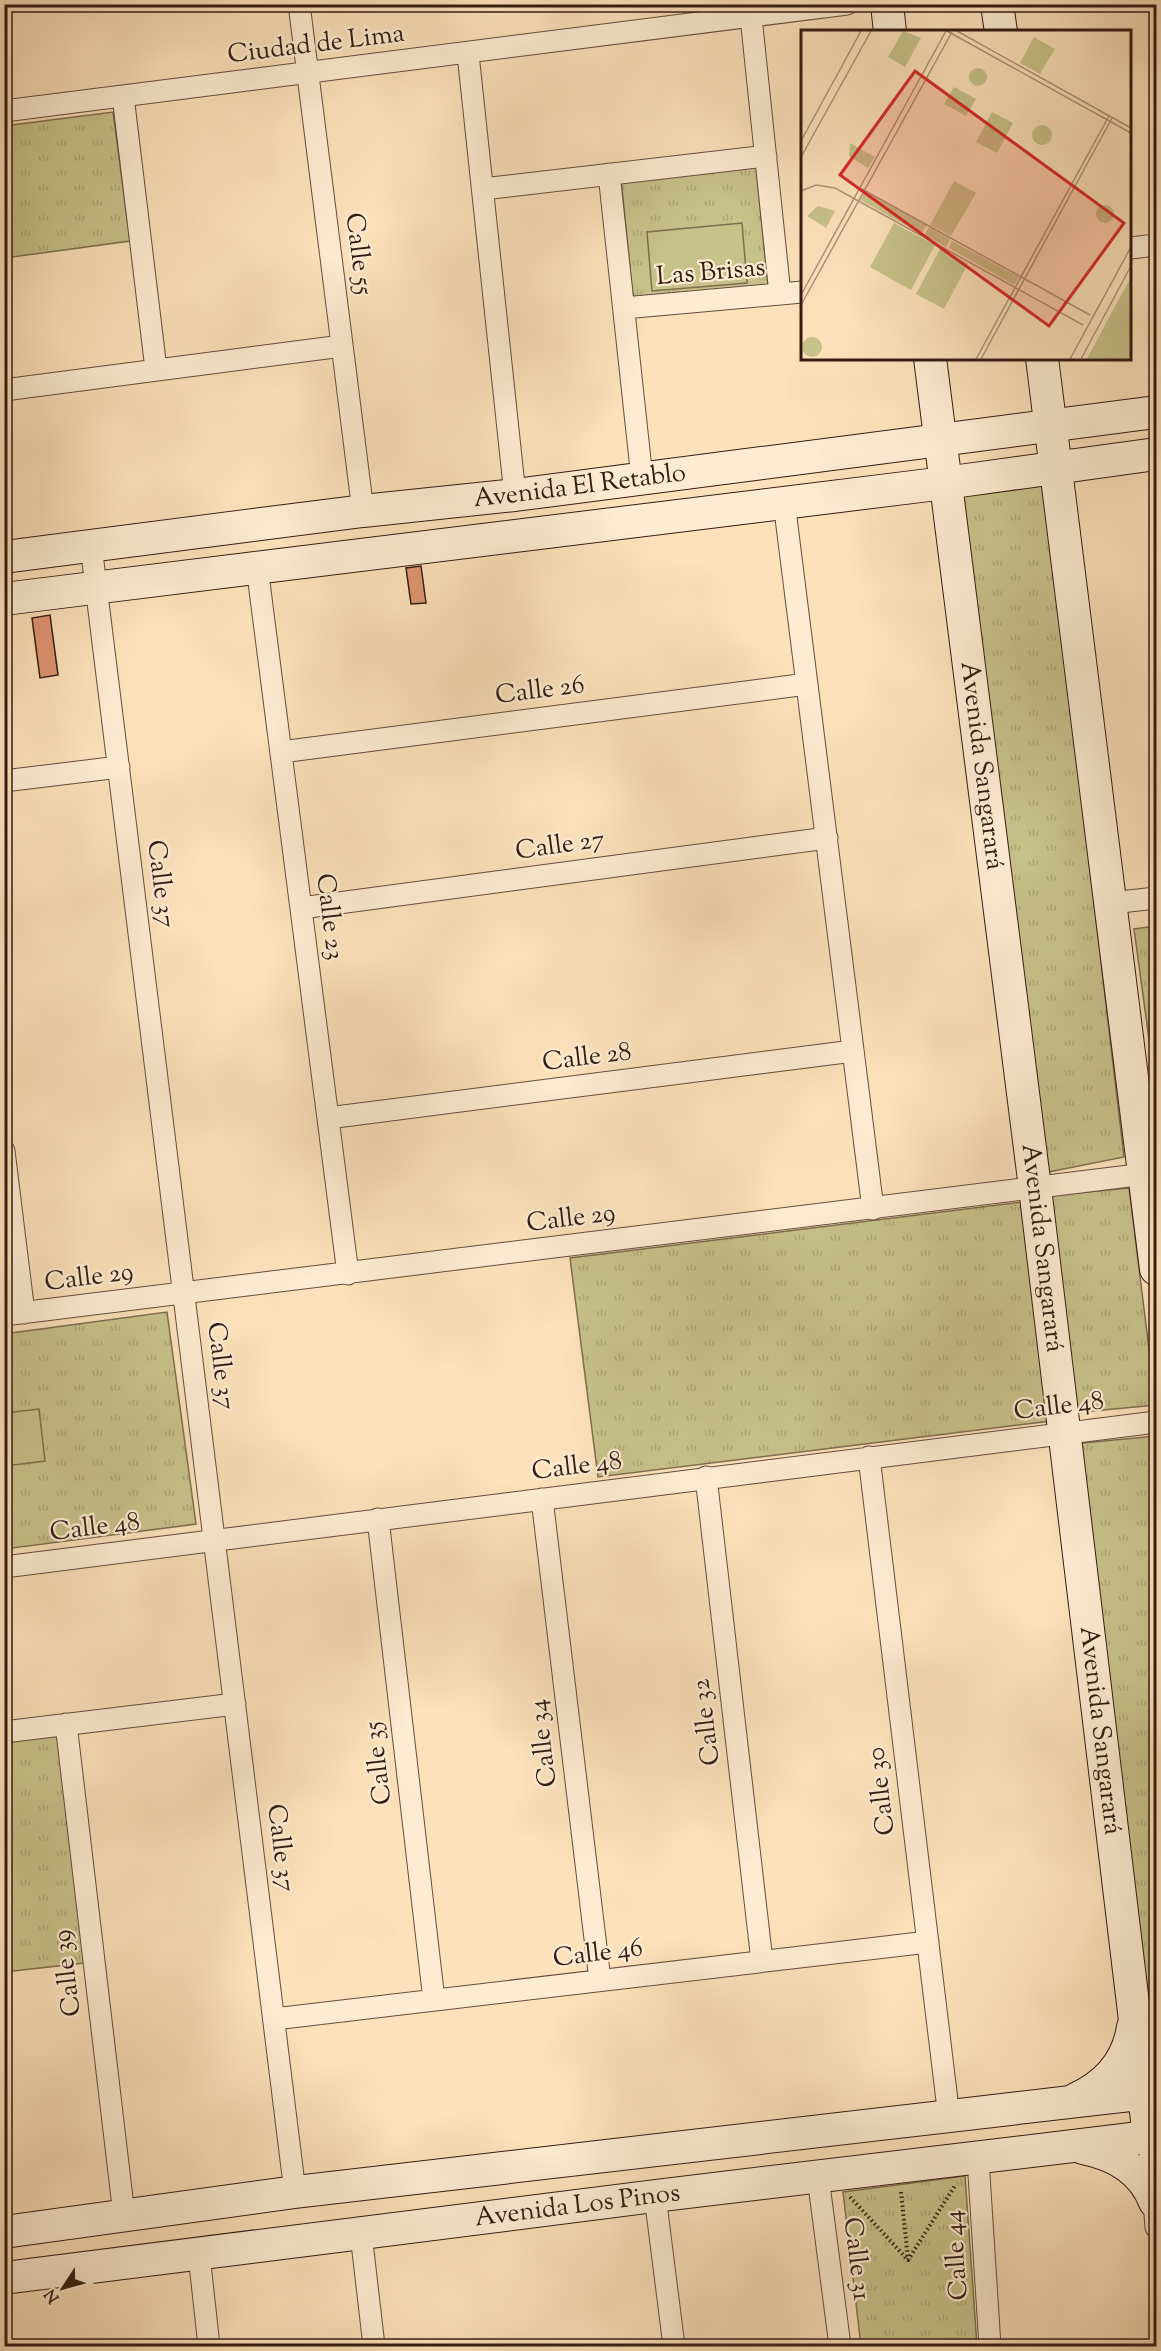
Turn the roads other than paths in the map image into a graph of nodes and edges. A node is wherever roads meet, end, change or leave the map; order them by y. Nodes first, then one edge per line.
1 (299, 4) edge
2 (848, 4) edge
3 (887, 4) edge
4 (998, 4) edge
5 (751, 17) junction
6 (890, 30) edge
7 (1001, 30) edge
8 (468, 54) junction
9 (308, 73) junction
10 (123, 96) junction
11 (4, 111) edge
12 (765, 156) junction
13 (609, 174) junction
14 (483, 189) junction
15 (1156, 245) edge
16 (1131, 248) edge
17 (801, 292) edge
18 (780, 294) junction
19 (624, 308) junction
20 (342, 346) junction
21 (930, 360) edge
22 (1042, 360) edge
23 (156, 369) junction
24 (4, 390) edge
25 (1156, 412) edge
26 (1050, 425) junction
27 (940, 440) junction
28 (1156, 454) edge
29 (1056, 469) junction
30 (642, 478) junction
31 (945, 483) junction
32 (880, 490) junction
33 (516, 495) junction
34 (784, 502) junction
35 (363, 511) junction
36 (91, 546) junction
37 (953, 546) junction
38 (4, 557) edge
39 (257, 567) junction
40 (96, 587) junction
41 (4, 599) edge
42 (807, 684) junction
43 (281, 752) junction
44 (119, 767) junction
45 (4, 781) edge
46 (826, 838) junction
47 (1156, 898) edge
48 (1111, 903) junction
49 (301, 908) junction
50 (853, 1051) junction
51 (328, 1118) junction
52 (5, 1157) edge
53 (1145, 1174) junction
54 (1035, 1188) junction
55 (873, 1209) junction
56 (1156, 1269) edge
57 (348, 1274) junction
58 (184, 1293) junction
59 (14, 1314) edge
60 (1156, 1422) edge
61 (1064, 1434) junction
62 (869, 1457) junction
63 (706, 1477) junction
64 (542, 1499) junction
65 (378, 1519) junction
66 (214, 1539) junction
67 (4, 1567) edge
68 (235, 1704) junction
69 (66, 1724) junction
70 (4, 1732) edge
71 (928, 1942) junction
72 (762, 1961) junction
73 (600, 1980) junction
74 (434, 2000) junction
75 (1134, 2008) junction
76 (274, 2019) junction
77 (1150, 2093) edge
78 (1060, 2104) junction
79 (949, 2118) junction
80 (1153, 2137) edge
81 (738, 2142) junction
82 (1067, 2148) junction
83 (978, 2159) junction
84 (831, 2183) junction
85 (741, 2186) junction
86 (295, 2192) junction
87 (655, 2196) junction
88 (1156, 2214) edge
89 (124, 2215) junction
90 (4, 2232) edge
91 (361, 2234) junction
92 (199, 2255) junction
93 (4, 2278) edge
94 (209, 2346) edge
95 (374, 2346) edge
96 (674, 2346) edge
97 (840, 2346) edge
98 (990, 2346) edge

1 - 9 street, Calle 55
2 - 5 street, Ciudad de Lima
3 - 6 street
4 - 7 street
5 - 8 street, Ciudad de Lima
5 - 12 street
8 - 9 street, Ciudad de Lima
8 - 14 street
9 - 10 street, Ciudad de Lima
9 - 20 street, Calle 55
10 - 11 street, Ciudad de Lima
10 - 23 street
12 - 13 street
12 - 18 street
13 - 14 street
13 - 19 street
14 - 33 street
15 - 16 street
17 - 18 street, Las Brisas
18 - 19 street, Las Brisas
19 - 30 street
20 - 23 street
20 - 35 street, Calle 55
21 - 27 street, Avenida Sangarará
22 - 26 street
23 - 24 street
25 - 26 street, Avenida El Retablo
26 - 27 street, Avenida El Retablo
26 - 29 street
27 - 30 street, Avenida El Retablo
27 - 31 street, Avenida Sangarará
28 - 29 street, Avenida El Retablo
29 - 31 street, Avenida El Retablo
29 - 48 street
30 - 33 street, Avenida El Retablo
31 - 32 street, Avenida El Retablo
31 - 37 street, Avenida Sangarará
32 - 34 street, Avenida El Retablo
32 - 37 street
33 - 35 street, Avenida El Retablo
34 - 39 street, Avenida El Retablo
34 - 42 street
35 - 36 street, Avenida El Retablo
36 - 38 street, Avenida El Retablo
36 - 40 street, Calle 37
37 - 54 street, Avenida Sangarará
39 - 40 street, Avenida El Retablo
39 - 43 street, Calle 23
40 - 41 street, Avenida El Retablo
40 - 44 street, Calle 37
42 - 43 street, Calle 26
42 - 46 street
43 - 49 street, Calle 23
44 - 45 street
44 - 58 street, Calle 37
46 - 49 street, Calle 27
46 - 50 street
47 - 48 street
48 - 53 street
49 - 51 street, Calle 23
50 - 51 street, Calle 28
50 - 55 street
51 - 57 street, Calle 23
52 - 59 street
53 - 54 street, Calle 29
53 - 56 street
54 - 55 street, Calle 29
54 - 61 street, Avenida Sangarará
55 - 57 street, Calle 29
57 - 58 street, Calle 29
58 - 59 street, Calle 29
58 - 66 street, Calle 37
60 - 61 street, Calle 48
61 - 62 street, Calle 48
61 - 75 street, Avenida Sangarará
62 - 63 street, Calle 48
62 - 71 street, Calle 30
63 - 64 street, Calle 48
63 - 72 street, Calle 32
64 - 65 street, Calle 48
64 - 73 street, Calle 34
65 - 66 street, Calle 48
65 - 74 street, Calle 35
66 - 67 street, Calle 48
66 - 68 street, Calle 37
68 - 69 street
68 - 76 street, Calle 37
69 - 70 street
69 - 89 street, Calle 39
71 - 72 street, Calle 46
71 - 79 street, Calle 30
72 - 73 street, Calle 46
73 - 74 street, Calle 46
74 - 76 street, Calle 46
75 - 77 street, Avenida Sangarará
75 - 78 street
76 - 86 street, Calle 37
77 - 78 street, Avenida Los Pinos
77 - 80 street, Avenida Sangarará
78 - 79 street, Avenida Los Pinos
79 - 81 street, Avenida Los Pinos
80 - 82 street, Avenida Los Pinos
80 - 88 street
81 - 85 street
81 - 86 street, Avenida Los Pinos
82 - 83 street, Avenida Los Pinos
82 - 88 street
83 - 84 street, Avenida Los Pinos
83 - 98 street, Calle 44
84 - 85 street, Avenida Los Pinos
84 - 97 street, Calle 31
85 - 87 street, Avenida Los Pinos
86 - 89 street, Avenida Los Pinos
87 - 91 street, Avenida Los Pinos
87 - 96 street
89 - 90 street, Avenida Los Pinos
91 - 92 street, Avenida Los Pinos
91 - 95 street
92 - 93 street, Avenida Los Pinos
92 - 94 street

